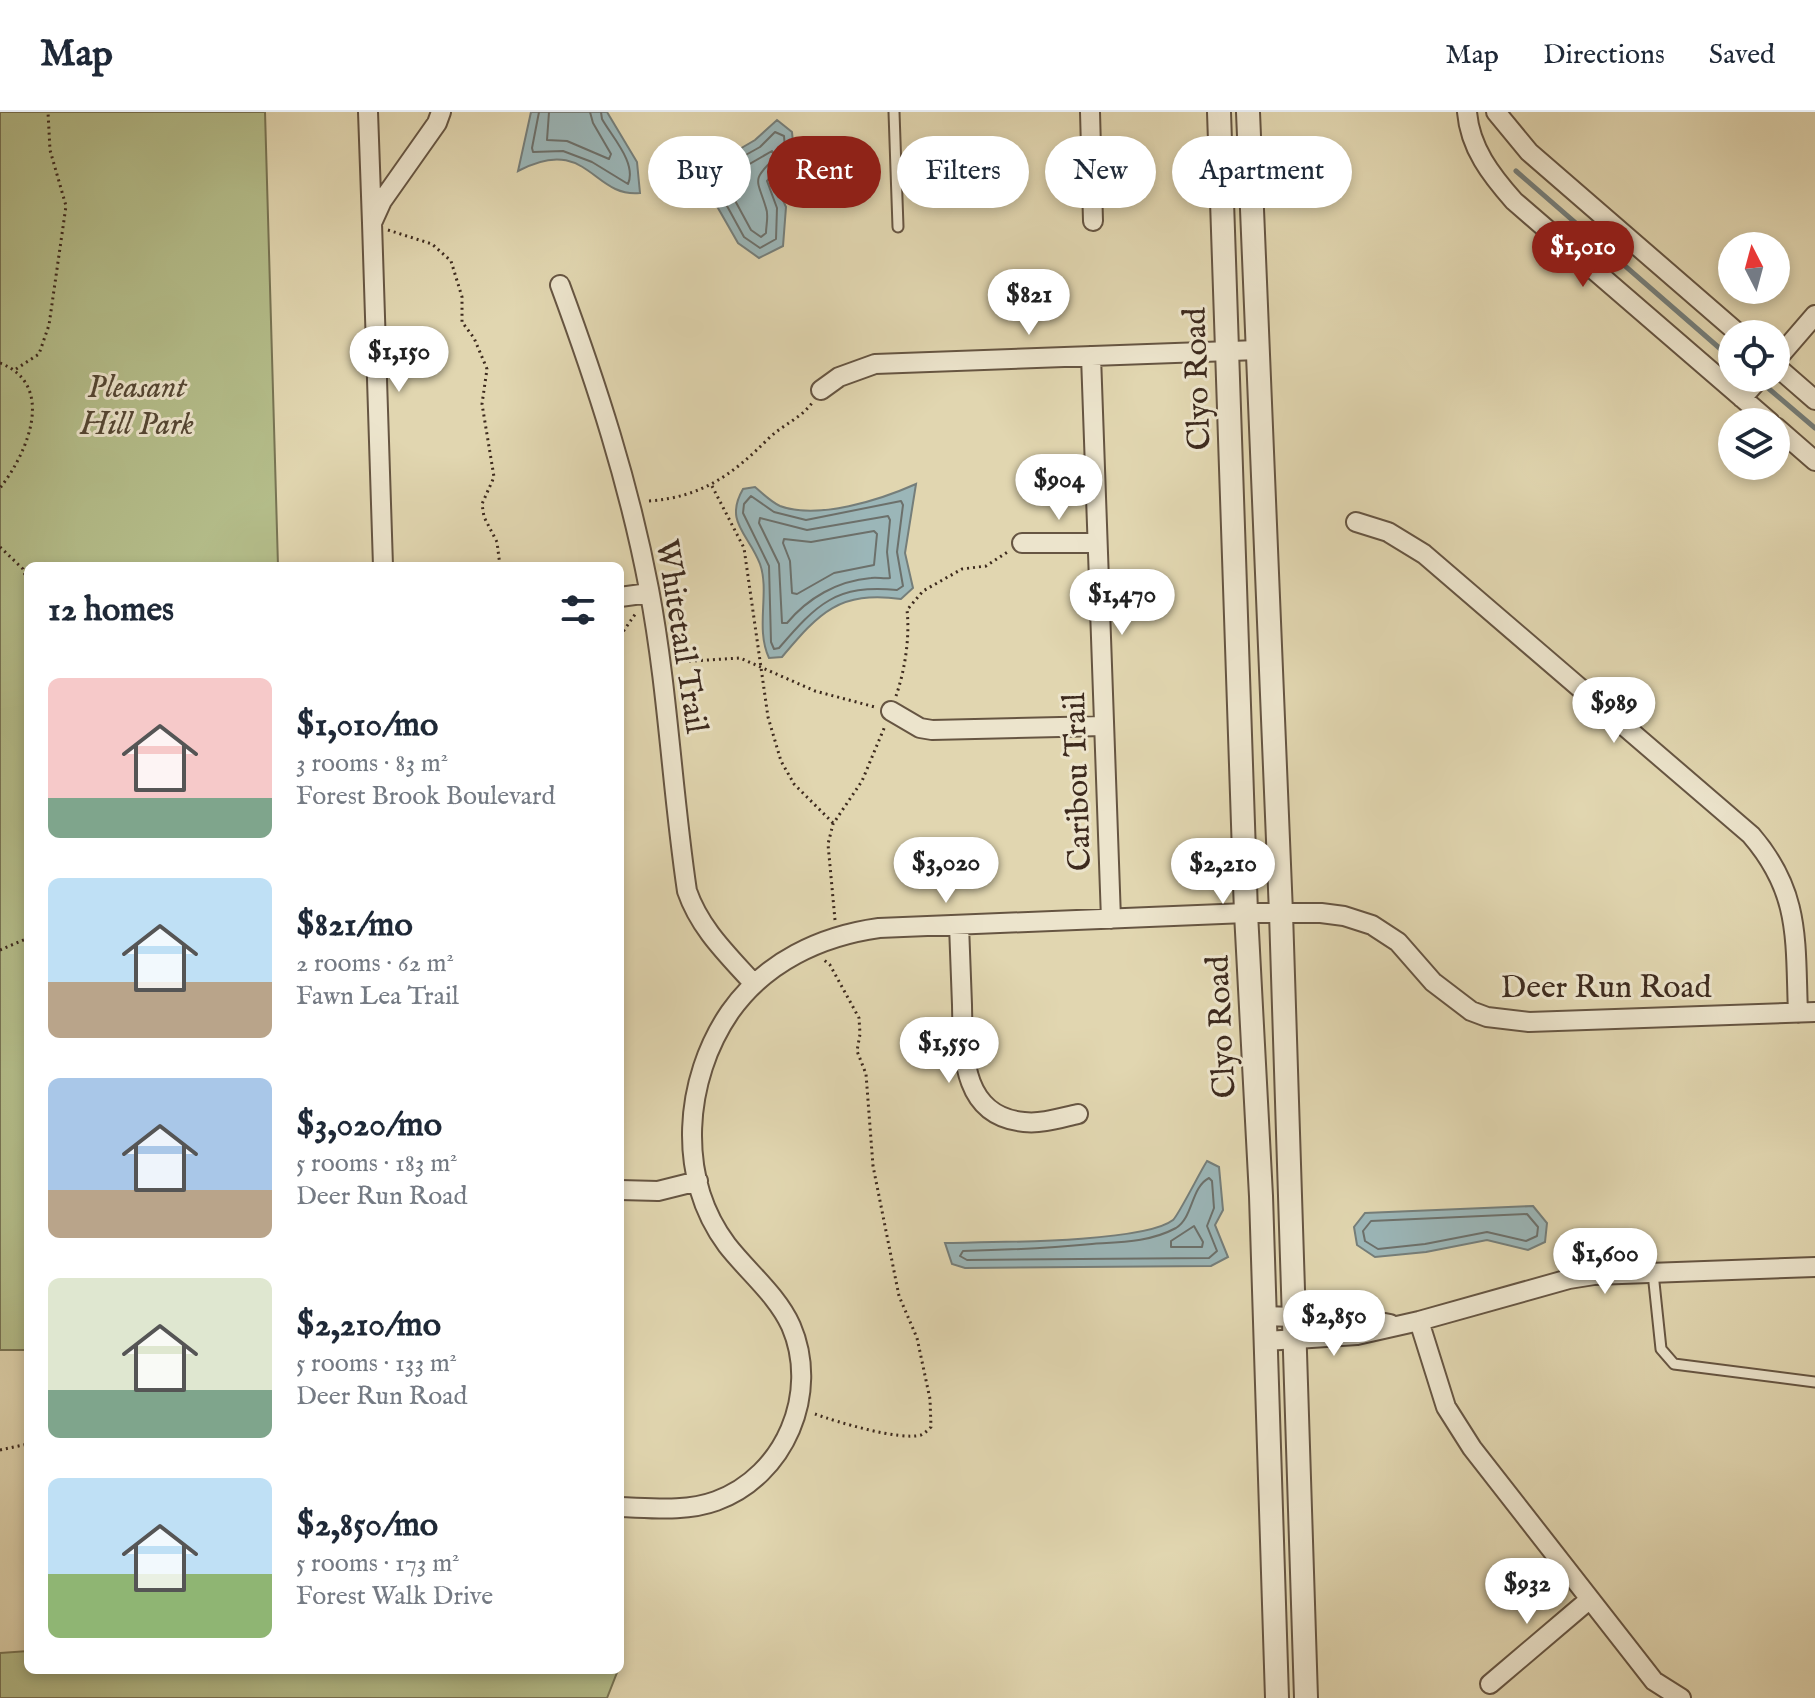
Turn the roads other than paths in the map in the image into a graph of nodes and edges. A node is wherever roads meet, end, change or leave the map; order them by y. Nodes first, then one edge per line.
1 (368, 112) edge
2 (441, 112) edge
3 (894, 112) edge
4 (1090, 112) edge
5 (1219, 112) edge
6 (1248, 112) edge
7 (1467, 112) edge
8 (1496, 112) edge
9 (1093, 221) dead end
10 (372, 223) junction
11 (898, 227) dead end
12 (560, 285) dead end
13 (1815, 315) edge
14 (1723, 320) edge
15 (1790, 344) edge
16 (1258, 350) junction
17 (1227, 352) junction
18 (1091, 356) junction
19 (1790, 378) edge
20 (821, 390) road end
21 (1747, 392) edge
22 (1742, 398) junction
23 (1815, 400) edge
24 (1754, 408) edge
25 (1790, 439) edge
26 (1815, 461) edge
27 (1356, 522) dead end
28 (1022, 543) road end
29 (1097, 543) junction
30 (383, 562) edge
31 (649, 593) junction
32 (624, 596) edge
33 (891, 711) road end
34 (1104, 726) junction
35 (1246, 913) junction
36 (1281, 913) junction
37 (1111, 919) junction
38 (959, 925) junction
39 (754, 984) junction
40 (1806, 1012) edge
41 (1078, 1114) dead end
42 (698, 1181) junction
43 (624, 1190) edge
44 (1815, 1267) edge
45 (1653, 1273) junction
46 (1264, 1316) junction
47 (1293, 1316) junction
48 (1419, 1321) junction
49 (1397, 1326) junction
50 (1294, 1340) junction
51 (1265, 1341) junction
52 (1815, 1382) edge
53 (624, 1507) edge
54 (1590, 1599) junction
55 (1490, 1684) dead end
56 (1277, 1698) edge
57 (1306, 1698) edge
58 (1681, 1698) edge

1 - 10 street
2 - 10 street
3 - 11 lane
4 - 9 street
5 - 17 street, Clyo Road
6 - 16 street, Clyo Road
7 - 22 street
8 - 14 street
10 - 30 street
12 - 31 street, Whitetail Trail
13 - 15 street
16 - 17 street
16 - 36 street, Clyo Road
17 - 18 street
17 - 35 street, Clyo Road
18 - 20 street
18 - 29 street, Caribou Trail
19 - 23 street
21 - 22 street
22 - 24 street
25 - 26 street
27 - 40 street
28 - 29 street
29 - 34 street, Caribou Trail
31 - 32 street
31 - 39 street, Whitetail Trail
33 - 34 street
34 - 37 street, Caribou Trail
35 - 36 street, Deer Run Road
35 - 37 street, Deer Run Road
35 - 46 street, Clyo Road
36 - 40 street, Deer Run Road
36 - 47 street, Clyo Road
37 - 38 street, Deer Run Road
38 - 39 street, Deer Run Road
38 - 41 street
39 - 42 street, Deer Run Road
42 - 43 street
42 - 53 street, Deer Run Road
44 - 45 street
45 - 48 street
45 - 52 lane
46 - 47 street
46 - 51 street, Clyo Road
47 - 49 street
47 - 50 street, Clyo Road
48 - 49 street
48 - 54 street
49 - 50 street
50 - 51 street
50 - 57 street, Clyo Road
51 - 56 street, Clyo Road
54 - 55 street
54 - 58 street

